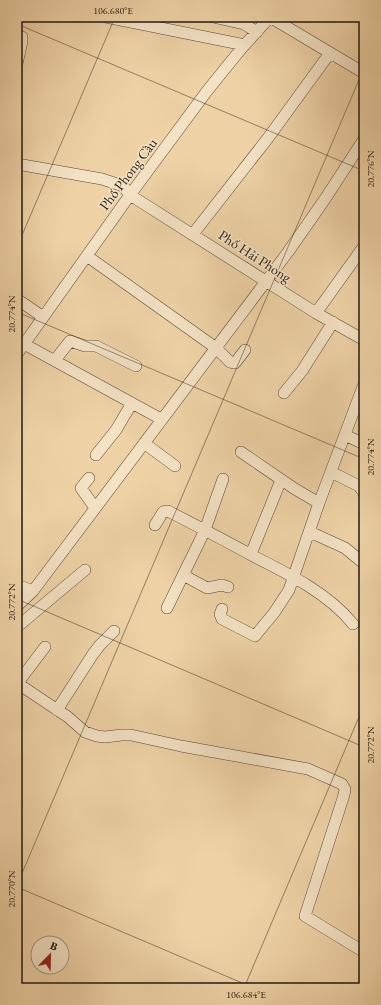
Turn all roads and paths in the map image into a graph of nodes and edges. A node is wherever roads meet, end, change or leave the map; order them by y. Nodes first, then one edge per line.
1 (106, 17) edge
2 (217, 17) edge
3 (270, 17) edge
4 (160, 22) edge
5 (257, 32) junction
6 (17, 35) edge
7 (245, 45) junction
8 (330, 53) junction
9 (17, 64) edge
10 (364, 73) edge
11 (364, 138) edge
12 (17, 164) edge
13 (130, 195) junction
14 (192, 234) junction
15 (364, 246) edge
16 (87, 256) junction
17 (265, 281) junction
18 (17, 299) edge
19 (316, 313) junction
20 (43, 317) junction
21 (333, 322) junction
22 (364, 340) edge
23 (24, 344) junction
24 (216, 348) junction
25 (245, 350) dead end
26 (17, 354) edge
27 (55, 360) junction
28 (136, 366) dead end
29 (364, 384) edge
30 (284, 393) dead end
31 (132, 403) junction
32 (161, 419) junction
33 (345, 435) junction
34 (144, 443) junction
35 (364, 444) edge
36 (240, 452) dead end
37 (96, 455) dead end
38 (176, 466) dead end
39 (331, 472) junction
40 (89, 478) dead end
41 (222, 479) dead end
42 (281, 480) junction
43 (364, 493) edge
44 (319, 503) junction
45 (95, 508) junction
46 (155, 525) dead end
47 (205, 530) junction
48 (310, 532) junction
49 (251, 554) junction
50 (362, 562) dead end
51 (86, 570) dead end
52 (183, 575) junction
53 (295, 577) junction
54 (17, 585) edge
55 (228, 587) dead end
56 (33, 591) junction
57 (17, 606) edge
58 (167, 608) dead end
59 (222, 609) dead end
60 (353, 624) dead end
61 (17, 627) edge
62 (114, 631) dead end
63 (45, 648) dead end
64 (17, 684) edge
65 (57, 710) junction
66 (364, 952) edge

1 - 4 street
2 - 5 street
3 - 5 street, Phố Phong Cầu
3 - 8 street
4 - 7 street
5 - 7 street, Phố Phong Cầu
6 - 9 street
7 - 13 street, Phố Phong Cầu
8 - 10 street
8 - 14 street
11 - 17 street
12 - 13 street, Phố Hải Phong
13 - 14 street, Phố Hải Phong
13 - 16 street, Phố Phong Cầu
14 - 17 street, Phố Hải Phong
15 - 19 street
16 - 20 street, Phố Phong Cầu
16 - 24 street
17 - 19 street, Phố Hải Phong
17 - 24 street
18 - 20 street
19 - 21 street, Phố Hải Phong
20 - 23 street, Phố Phong Cầu
21 - 22 street, Phố Hải Phong
21 - 30 street
23 - 26 street, Phố Phong Cầu
23 - 27 street
24 - 25 street
24 - 32 street
27 - 28 street
27 - 31 street
29 - 33 street
31 - 32 street
31 - 37 street
32 - 34 street
33 - 35 street
33 - 39 street
34 - 38 street
34 - 45 street
36 - 42 street
39 - 43 street
39 - 44 street
40 - 45 street
41 - 47 street
42 - 44 street
42 - 49 street
44 - 48 street
45 - 56 street
46 - 47 street
47 - 49 street
47 - 52 street
48 - 50 street
48 - 53 street
49 - 53 street
51 - 61 street
52 - 55 street
52 - 58 street
53 - 59 street
53 - 60 street
54 - 56 street
56 - 57 street
62 - 65 street
63 - 64 street
64 - 65 street
65 - 66 street

